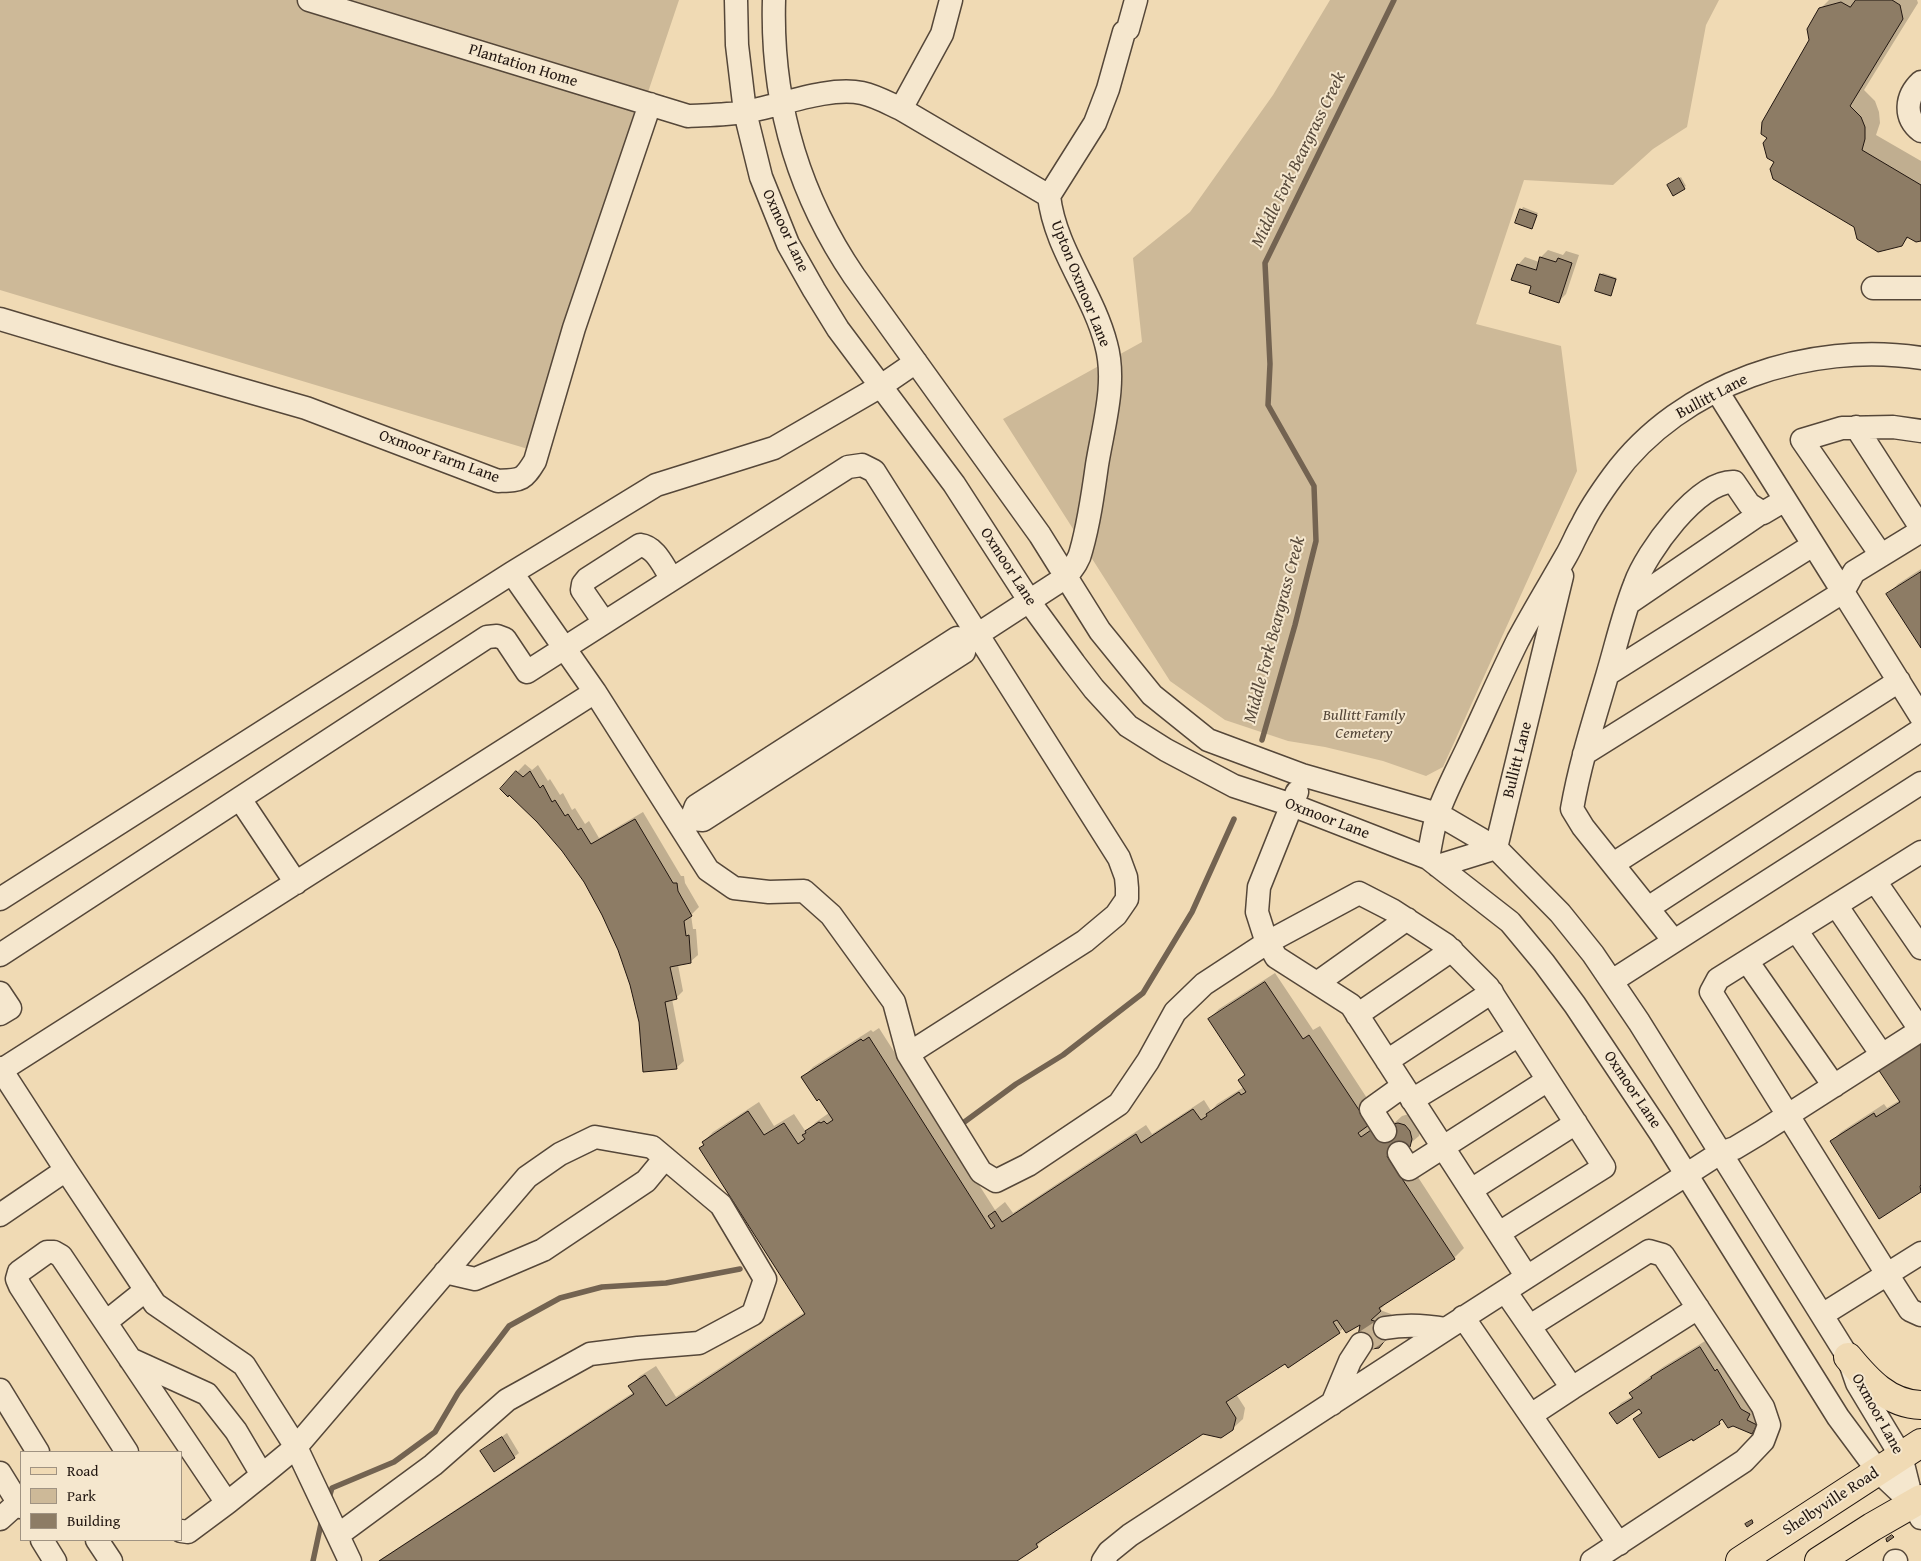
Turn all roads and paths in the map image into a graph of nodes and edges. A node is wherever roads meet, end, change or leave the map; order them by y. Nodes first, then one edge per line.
1 (309, 0) edge
2 (736, 0) edge
3 (774, 0) edge
4 (952, 0) edge
5 (1136, 0) edge
6 (1921, 82) edge
7 (781, 103) junction
8 (650, 104) junction
9 (901, 109) junction
10 (745, 112) junction
11 (1921, 131) edge
12 (1049, 196) junction
13 (1874, 288) dead end
14 (1921, 288) edge
15 (0, 318) edge
16 (1921, 358) edge
17 (916, 362) junction
18 (882, 386) junction
19 (1717, 391) junction
20 (1856, 427) junction
21 (1921, 431) edge
22 (1785, 500) junction
23 (1762, 513) junction
24 (1921, 530) edge
25 (1813, 545) junction
26 (1568, 554) junction
27 (1881, 556) junction
28 (512, 573) junction
29 (1066, 577) junction
30 (672, 579) junction
31 (1843, 592) junction
32 (1030, 600) junction
33 (1629, 603) junction
34 (604, 622) junction
35 (972, 639) junction
36 (564, 647) junction
37 (1608, 674) junction
38 (1899, 681) junction
39 (595, 692) junction
40 (1921, 717) edge
41 (1921, 730) edge
42 (1584, 754) junction
43 (1302, 775) junction
44 (1921, 783) edge
45 (240, 799) junction
46 (1292, 805) junction
47 (1438, 814) junction
48 (686, 822) junction
49 (1496, 848) junction
50 (1920, 855) edge
51 (1433, 862) junction
52 (1613, 864) junction
53 (1874, 882) junction
54 (296, 883) junction
55 (0, 899) edge
56 (1836, 906) junction
57 (1648, 908) junction
58 (1407, 919) junction
59 (1796, 930) junction
60 (1674, 940) junction
61 (1268, 942) junction
62 (1921, 948) edge
63 (1452, 950) junction
64 (0, 955) edge
65 (1748, 961) junction
66 (1612, 981) junction
67 (1316, 983) junction
68 (1492, 992) junction
69 (0, 993) edge
70 (0, 1014) edge
71 (1357, 1015) junction
72 (1921, 1030) edge
73 (1519, 1035) junction
74 (908, 1054) junction
75 (1882, 1055) junction
76 (1387, 1061) junction
77 (0, 1070) edge
78 (1548, 1080) junction
79 (1834, 1086) junction
80 (1408, 1093) junction
81 (1788, 1116) junction
82 (1576, 1124) junction
83 (1385, 1131) dead end
84 (1443, 1146) junction
85 (1399, 1153) dead end
86 (1720, 1153) junction
87 (665, 1158) junction
88 (66, 1170) junction
89 (1685, 1175) junction
90 (1471, 1190) junction
91 (0, 1215) edge
92 (1499, 1233) junction
93 (1921, 1253) edge
94 (444, 1272) junction
95 (1887, 1274) junction
96 (1528, 1277) junction
97 (146, 1290) junction
98 (1506, 1291) junction
99 (1698, 1308) junction
100 (1822, 1315) junction
101 (1921, 1316) edge
102 (106, 1322) junction
103 (1454, 1323) junction
104 (1530, 1326) junction
105 (1385, 1328) tunnel mouth
106 (1361, 1344) tunnel mouth
107 (1848, 1357) junction
108 (130, 1359) junction
109 (1572, 1388) junction
110 (0, 1390) edge
111 (1332, 1404) junction
112 (1921, 1405) edge
113 (1530, 1415) junction
114 (296, 1446) junction
115 (35, 1448) edge
116 (1911, 1449) edge
117 (126, 1451) edge
118 (1878, 1471) junction
119 (0, 1473) edge
120 (262, 1475) junction
121 (20, 1503) edge
122 (227, 1503) junction
123 (1918, 1507) edge
124 (0, 1519) edge
125 (182, 1531) edge
126 (337, 1533) junction
127 (43, 1541) edge
128 (97, 1541) edge
129 (1619, 1544) junction
130 (55, 1561) edge
131 (111, 1561) edge
132 (350, 1561) edge
133 (1103, 1561) edge
134 (1592, 1561) edge
135 (1740, 1561) edge
136 (1819, 1561) edge

1 - 8 street, Plantation Home
2 - 10 street, Oxmoor Lane
3 - 7 street, Oxmoor Lane
4 - 9 street
5 - 12 street
6 - 11 street
7 - 9 street
7 - 10 street
7 - 17 street, Oxmoor Lane
8 - 10 street
8 - 15 street, Oxmoor Farm Lane
9 - 12 street
10 - 18 street, Oxmoor Lane
12 - 29 street, Upton Oxmoor Lane
13 - 14 street
16 - 19 street, Bullitt Lane
17 - 18 street
17 - 29 street, Oxmoor Lane
18 - 28 street
18 - 32 street, Oxmoor Lane
19 - 22 street
19 - 26 street, Bullitt Lane
20 - 21 street
20 - 24 street
20 - 27 street
22 - 23 street
22 - 25 street
23 - 33 street
23 - 33 street
24 - 27 street
25 - 31 street
25 - 37 street
26 - 47 street, Bullitt Lane
26 - 49 street, Bullitt Lane
27 - 31 street
28 - 36 street
28 - 55 street
29 - 32 street
29 - 43 street, Oxmoor Lane
30 - 34 street
30 - 34 street
30 - 35 street
31 - 38 street
31 - 42 street
32 - 35 street
32 - 46 street, Oxmoor Lane
33 - 37 street
34 - 36 street
35 - 48 street
35 - 74 street
36 - 39 street
36 - 45 street
37 - 42 street
38 - 40 street
38 - 52 street
39 - 48 street
39 - 54 street
41 - 57 street
42 - 52 street
43 - 46 street
43 - 47 street, Oxmoor Lane
44 - 60 street
45 - 54 street
45 - 64 street
46 - 51 street, Oxmoor Lane
46 - 61 street
47 - 49 street, Oxmoor Lane
47 - 51 street, Bullitt Lane
48 - 74 street
49 - 51 street
49 - 66 street, Oxmoor Lane
50 - 53 street
51 - 89 street, Oxmoor Lane
52 - 57 street
53 - 56 street
53 - 62 street
54 - 77 street
56 - 59 street
56 - 72 street
57 - 60 street
58 - 61 street
58 - 63 street
58 - 67 street
59 - 65 street
59 - 75 street
60 - 66 street
61 - 67 street
61 - 74 street
63 - 68 street
63 - 71 street
65 - 79 street
65 - 81 street
66 - 86 street, Oxmoor Lane
67 - 71 street
68 - 73 street
68 - 76 street
69 - 70 street
71 - 76 street
72 - 75 street
73 - 78 street
73 - 80 street
75 - 79 street
76 - 80 street
77 - 88 street
78 - 82 street
78 - 84 street
79 - 81 street
80 - 83 street
80 - 84 street
81 - 86 street
81 - 95 street
82 - 90 street
82 - 92 street
84 - 85 street
84 - 90 street
86 - 89 street
86 - 100 street, Oxmoor Lane
87 - 94 street
87 - 94 street
87 - 126 street
88 - 91 street
88 - 97 street
89 - 96 street
89 - 118 street, Oxmoor Lane
90 - 92 street
92 - 96 street
93 - 95 street
94 - 114 street
95 - 100 street
95 - 101 street
96 - 98 street
97 - 102 street
97 - 114 street
98 - 103 street
98 - 104 street
99 - 104 street
99 - 109 street
99 - 129 street
100 - 107 street, Oxmoor Lane
102 - 108 street
102 - 117 street
103 - 105 street
103 - 111 street
103 - 113 street
104 - 109 street
106 - 111 street
107 - 112 main road
107 - 116 street, Oxmoor Lane
108 - 120 street
108 - 122 street
109 - 113 street
110 - 115 street
111 - 133 street
113 - 129 street
114 - 120 street
114 - 126 street
116 - 118 main road, Shelbyville Road
116 - 123 street, Oxmoor Lane
118 - 123 street, Oxmoor Lane
118 - 135 main road, Shelbyville Road
119 - 121 street
120 - 122 street
121 - 124 street
122 - 125 street
123 - 136 main road
126 - 132 street
127 - 130 street
128 - 131 street
129 - 134 street

